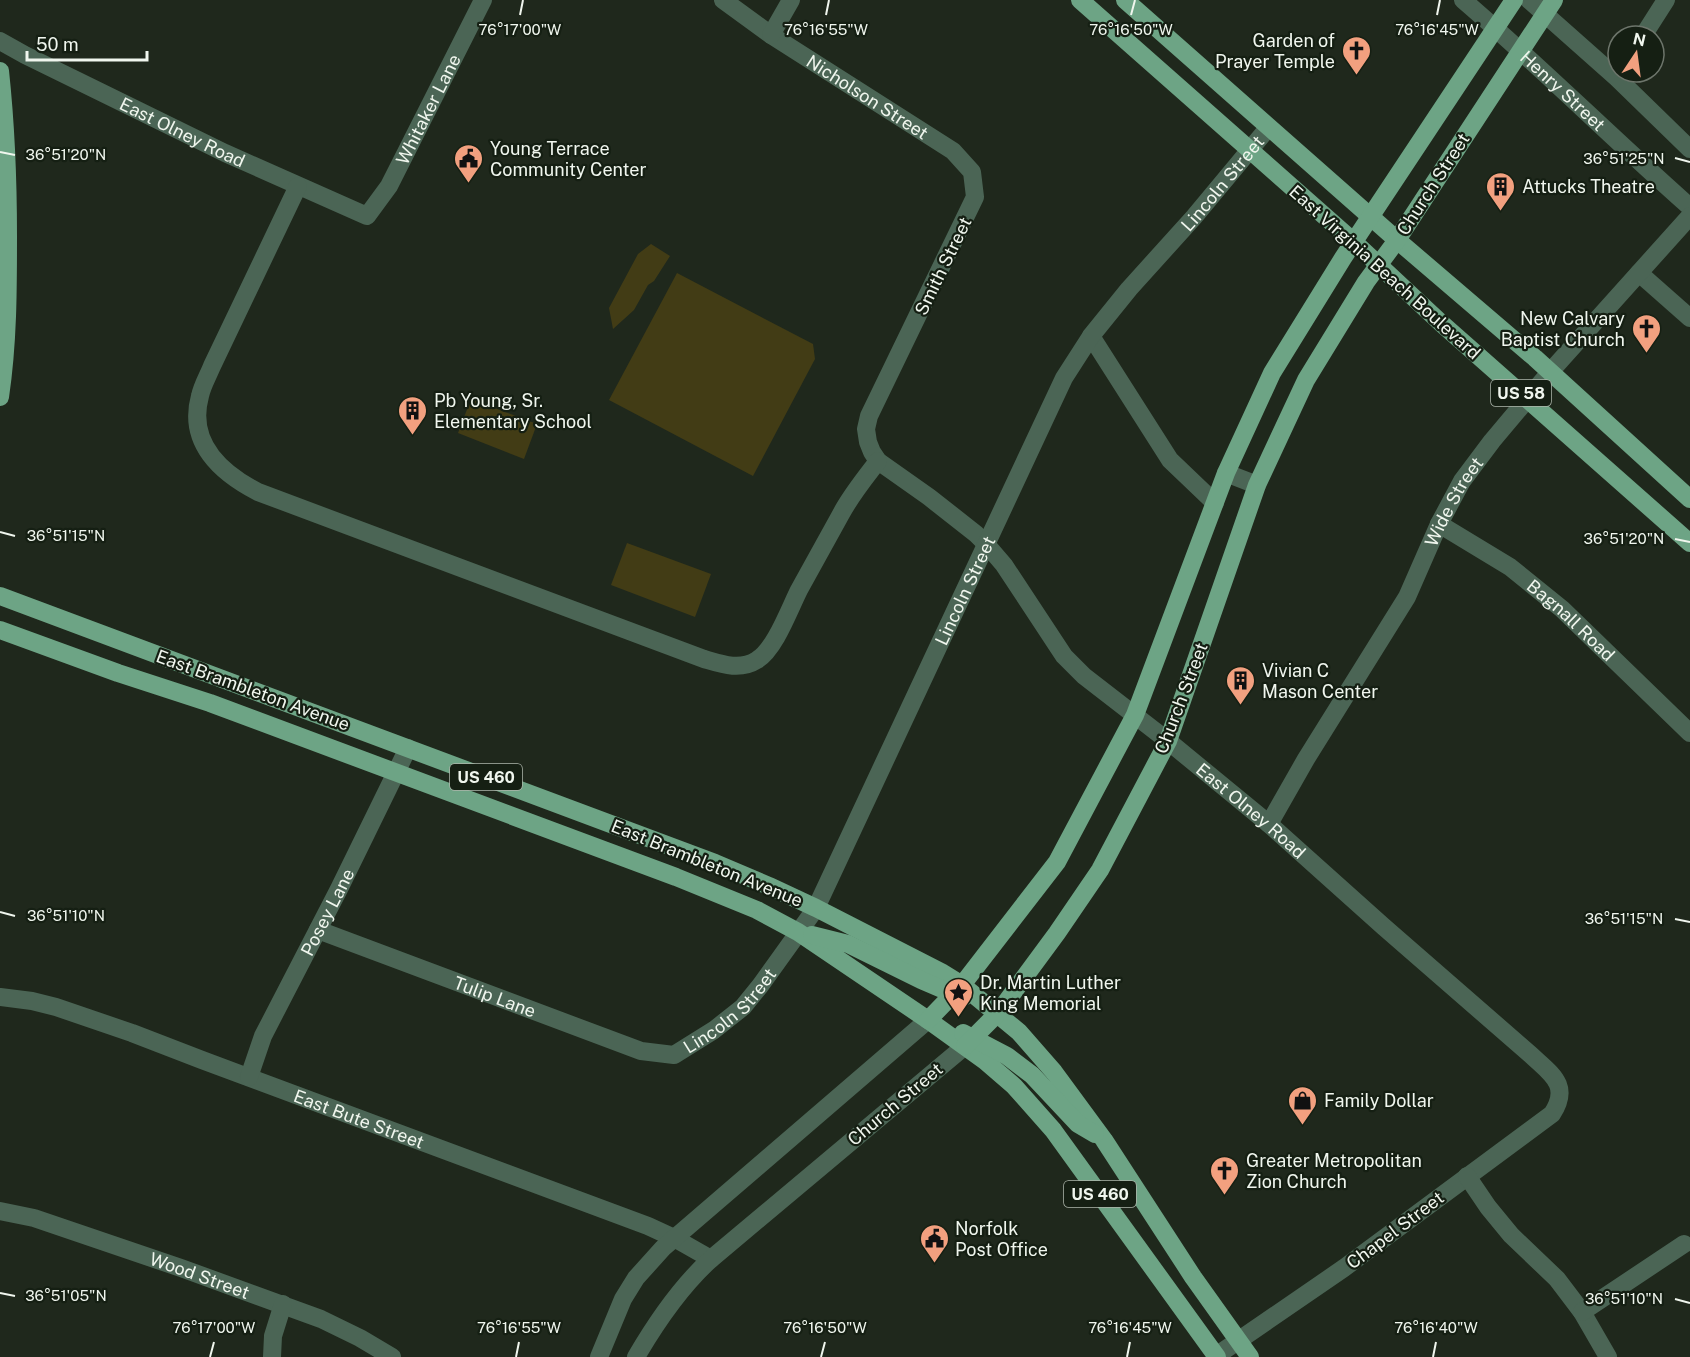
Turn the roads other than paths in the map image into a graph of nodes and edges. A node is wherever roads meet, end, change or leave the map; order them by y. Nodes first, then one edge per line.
1 (483, 0) edge
2 (723, 0) edge
3 (791, 0) edge
4 (1080, 0) edge
5 (1125, 0) edge
6 (1463, 0) edge
7 (1514, 0) edge
8 (1529, 0) edge
9 (1666, 0) edge
10 (1550, 7) edge
11 (1651, 24) edge
12 (1496, 28) junction
13 (771, 36) junction
14 (0, 41) edge
15 (1520, 51) junction
16 (1606, 62) edge
17 (0, 71) edge
18 (1628, 84) edge
19 (1222, 87) junction
20 (1203, 109) junction
21 (1268, 128) junction
22 (1690, 148) edge
23 (953, 151) joint
24 (1250, 151) junction
25 (298, 186) junction
26 (1690, 207) edge
27 (367, 216) joint
28 (1690, 216) edge
29 (1370, 217) junction
30 (1397, 240) junction
31 (1354, 242) junction
32 (1379, 264) junction
33 (1639, 273) junction
34 (1690, 318) edge
35 (1091, 336) junction
36 (1551, 372) junction
37 (0, 397) edge
38 (1527, 399) junction
39 (878, 461) junction
40 (1226, 473) junction
41 (1257, 485) junction
42 (1690, 499) edge
43 (1215, 502) junction
44 (1439, 524) junction
45 (1690, 543) edge
46 (986, 544) junction
47 (0, 596) edge
48 (0, 630) edge
49 (1135, 715) junction
50 (1690, 733) edge
51 (1168, 741) junction
52 (408, 748) junction
53 (396, 773) junction
54 (1269, 824) junction
55 (816, 908) junction
56 (318, 930) junction
57 (798, 932) junction
58 (958, 990) junction
59 (0, 997) edge
60 (998, 1013) junction
61 (928, 1020) junction
62 (969, 1042) junction
63 (674, 1055) joint
64 (249, 1077) junction
65 (1560, 1093) joint
66 (1104, 1140) junction
67 (1467, 1176) junction
68 (0, 1211) edge
69 (674, 1238) junction
70 (1684, 1245) dead end
71 (711, 1258) junction
72 (283, 1304) junction
73 (1582, 1312) junction
74 (1239, 1341) junction
75 (1217, 1356) edge
76 (272, 1357) edge
77 (392, 1357) edge
78 (599, 1357) edge
79 (636, 1357) edge
80 (1250, 1357) edge
81 (1608, 1357) edge

1 - 27 street, Whitaker Lane
2 - 13 street, Nicholson Street
3 - 13 street
4 - 20 main road, East Virginia Beach Boulevard / US 58
5 - 19 main road, East Virginia Beach Boulevard / US 58
6 - 12 street, Henry Street
7 - 12 main road, Church Street
8 - 10 street
9 - 11 street
10 - 15 main road, Church Street
10 - 16 street
12 - 15 street, Henry Street
12 - 29 main road, Church Street
13 - 23 street, Nicholson Street
14 - 25 street, East Olney Road
15 - 26 street, Henry Street
15 - 30 main road, Church Street
17 - 37 main road
18 - 22 street
19 - 20 main road
19 - 21 main road, East Virginia Beach Boulevard / US 58
20 - 24 main road, East Virginia Beach Boulevard / US 58
21 - 24 street, Lincoln Street
21 - 29 main road, East Virginia Beach Boulevard / US 58
23 - 39 street, Smith Street
24 - 31 main road, East Virginia Beach Boulevard / US 58
24 - 35 street, Lincoln Street
25 - 27 street, East Olney Road
25 - 39 street
28 - 33 street, Wide Street
29 - 30 main road, East Virginia Beach Boulevard / US 58
29 - 31 main road, Church Street
30 - 32 main road, Church Street
30 - 36 main road, East Virginia Beach Boulevard / US 58
31 - 32 main road, East Virginia Beach Boulevard / US 58
31 - 40 main road, Church Street
32 - 38 main road, East Virginia Beach Boulevard / US 58
32 - 41 main road, Church Street
33 - 34 street
33 - 36 street, Wide Street
35 - 43 street
35 - 46 street, Lincoln Street
36 - 38 street, Wide Street
36 - 42 main road, East Virginia Beach Boulevard / US 58
38 - 44 street, Wide Street
38 - 45 main road, East Virginia Beach Boulevard / US 58
39 - 46 street, East Olney Road
40 - 41 street
40 - 43 main road, Church Street
41 - 51 main road, Church Street
43 - 49 main road, Church Street
44 - 50 street, Bagnall Road
44 - 54 street, Wide Street
46 - 49 street, East Olney Road
46 - 55 street, Lincoln Street
47 - 52 main road, East Brambleton Avenue / US 460
48 - 53 main road, East Brambleton Avenue / US 460
49 - 51 street, East Olney Road
49 - 58 main road, Church Street
51 - 54 street, East Olney Road
51 - 60 main road, Church Street
52 - 53 street, Posey Lane
52 - 55 main road, East Brambleton Avenue / US 460
53 - 56 street, Posey Lane
53 - 57 main road, East Brambleton Avenue / US 460
54 - 65 street, East Olney Road
55 - 57 street, Lincoln Street
55 - 58 main road, East Brambleton Avenue / US 460
56 - 63 street, Tulip Lane
56 - 64 street, Posey Lane
57 - 58 main road
57 - 61 main road, East Brambleton Avenue / US 460
57 - 63 street, Lincoln Street
58 - 60 main road, East Brambleton Avenue / US 460
58 - 61 main road, Church Street
59 - 64 street, East Bute Street
60 - 62 main road, Church Street
60 - 66 main road, East Brambleton Avenue / US 460
61 - 62 main road, East Brambleton Avenue / US 460
61 - 69 street, Church Street
62 - 66 main road
62 - 71 street, Church Street
62 - 75 main road, East Brambleton Avenue / US 460
64 - 69 street, East Bute Street
65 - 67 street, Chapel Street
66 - 74 main road, East Brambleton Avenue / US 460
67 - 73 street
67 - 74 street, Chapel Street
68 - 72 street, Wood Street
69 - 71 street, East Bute Street
69 - 78 street, Church Street
70 - 73 street
71 - 79 street, Church Street
72 - 76 street
72 - 77 street, Wood Street
73 - 81 street
74 - 75 street, Chapel Street
74 - 80 main road, East Brambleton Avenue / US 460

